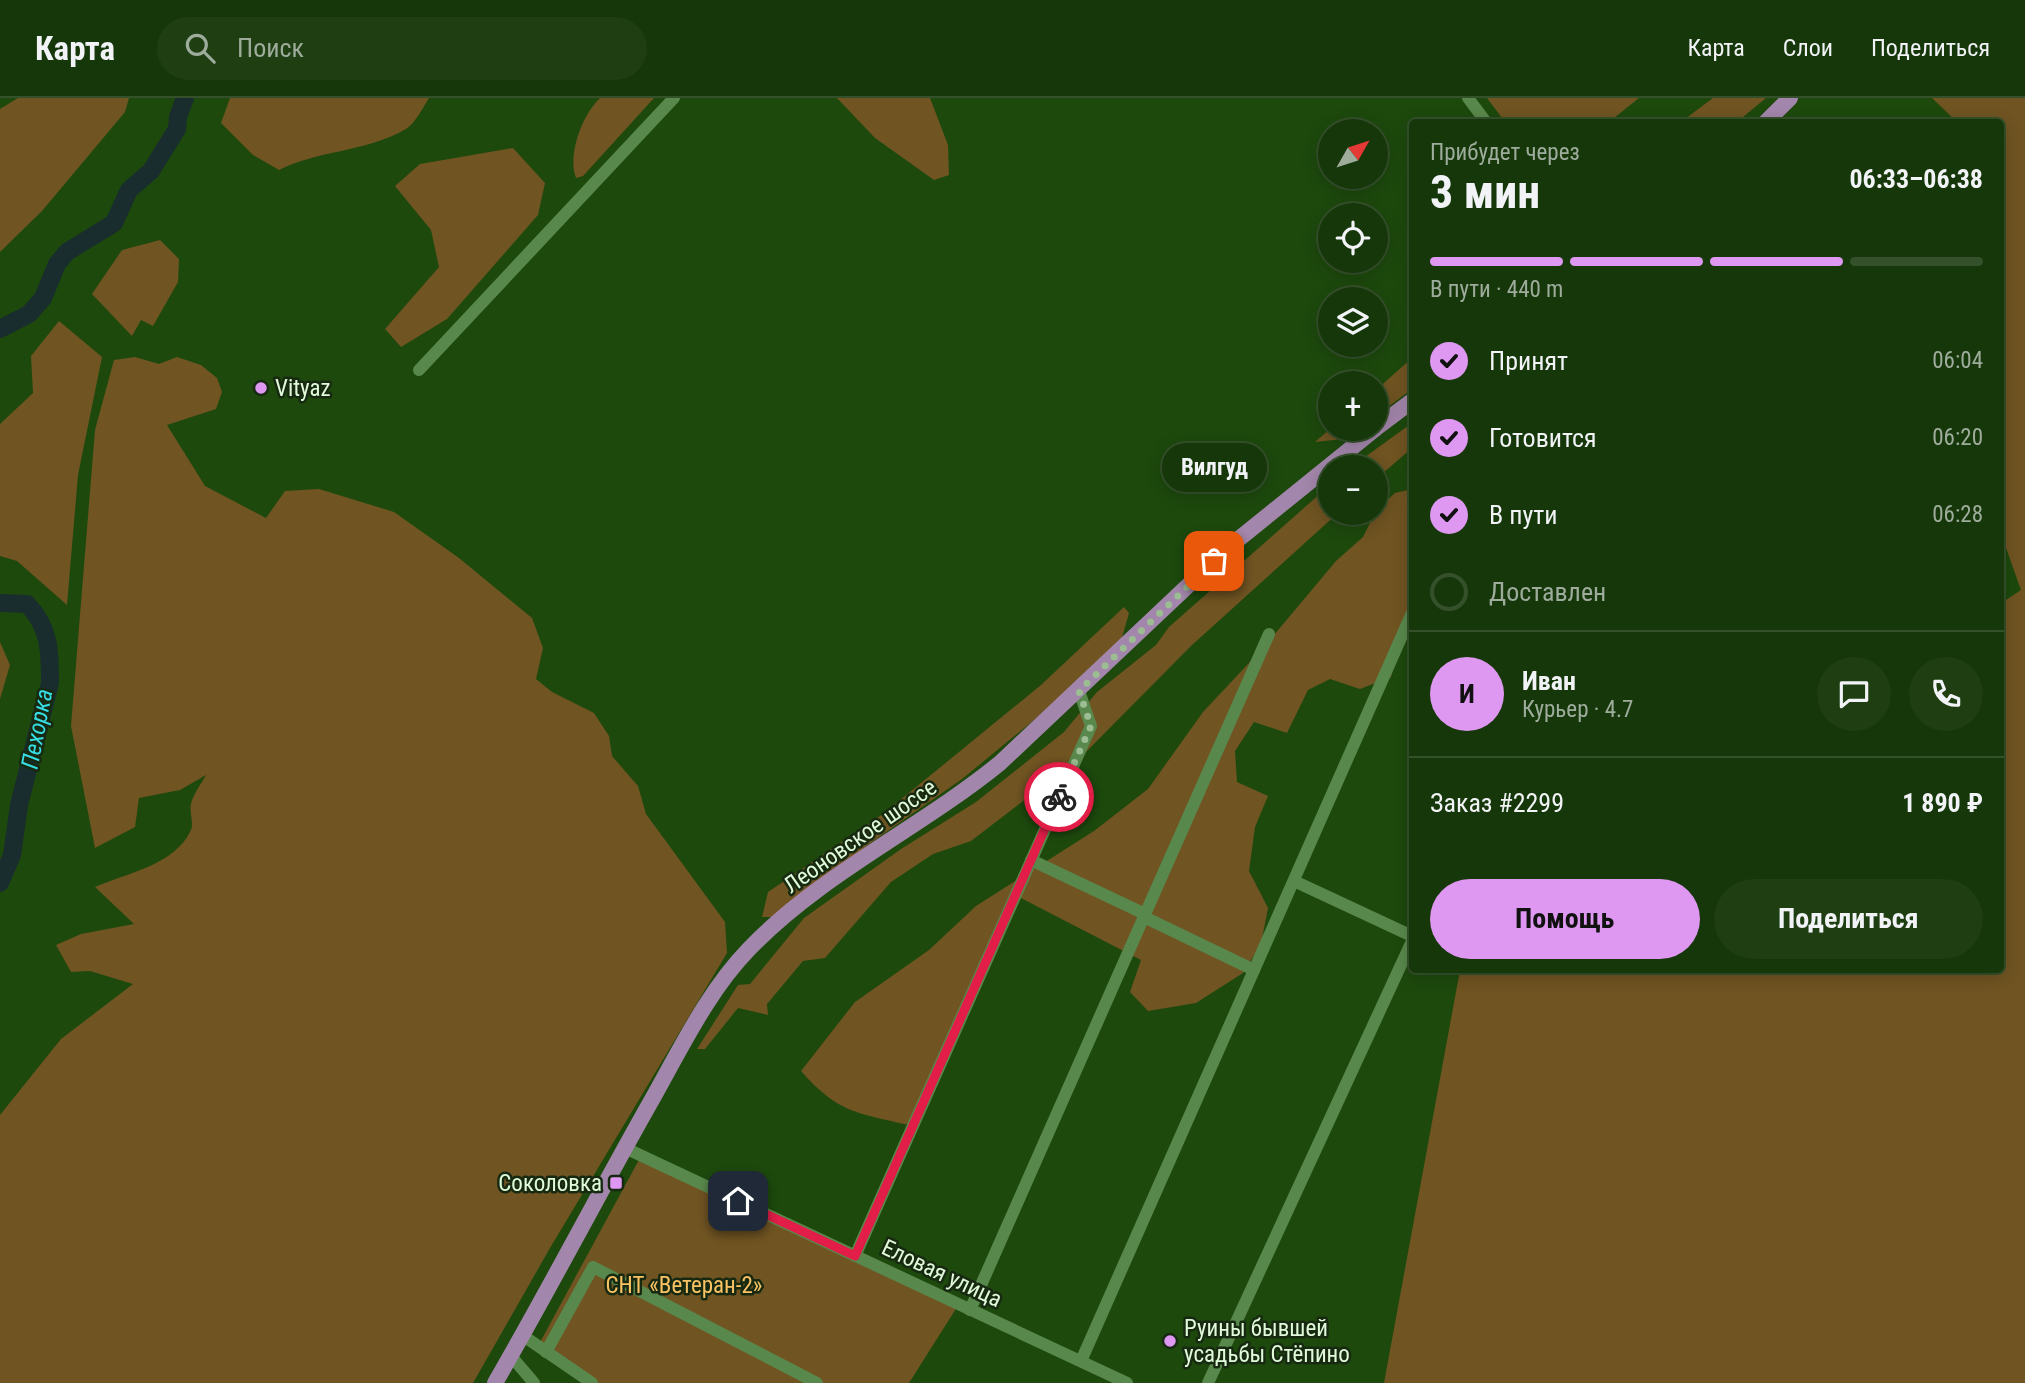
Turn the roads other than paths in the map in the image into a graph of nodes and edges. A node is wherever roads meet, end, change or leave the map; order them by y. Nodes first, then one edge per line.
1 (674, 98) edge
2 (1468, 98) edge
3 (1790, 98) edge
4 (1484, 119) edge
5 (1769, 119) edge
6 (419, 370) dead end
7 (1409, 408) edge
8 (1388, 421) edge
9 (1360, 441) edge
10 (1409, 620) edge
11 (1269, 634) dead end
12 (1079, 691) junction
13 (1031, 860) junction
14 (1294, 881) junction
15 (1144, 915) junction
16 (1409, 938) edge
17 (1409, 946) edge
18 (1254, 970) junction
19 (625, 1148) junction
20 (855, 1256) junction
21 (970, 1310) junction
22 (522, 1335) junction
23 (546, 1352) junction
24 (511, 1356) junction
25 (1081, 1362) junction
26 (495, 1383) edge
27 (534, 1383) edge
28 (592, 1383) edge
29 (817, 1383) edge
30 (1127, 1383) edge
31 (1208, 1383) edge

1 - 6 street
2 - 4 street
3 - 5 main road
7 - 8 main road, Леоновское шоссе
9 - 12 main road, Леоновское шоссе
10 - 14 street
11 - 15 street
12 - 13 street
12 - 19 main road, Леоновское шоссе
13 - 15 street
13 - 20 street
14 - 16 street
14 - 18 street
15 - 18 street
15 - 21 street
17 - 31 street
18 - 25 street
19 - 20 street, Еловая улица
19 - 22 main road, Леоновское шоссе
20 - 21 street, Еловая улица
21 - 25 street, Еловая улица
22 - 23 street
22 - 24 main road, Леоновское шоссе
23 - 28 street
23 - 29 street
24 - 26 main road, Леоновское шоссе
24 - 27 street
25 - 30 street, Еловая улица

